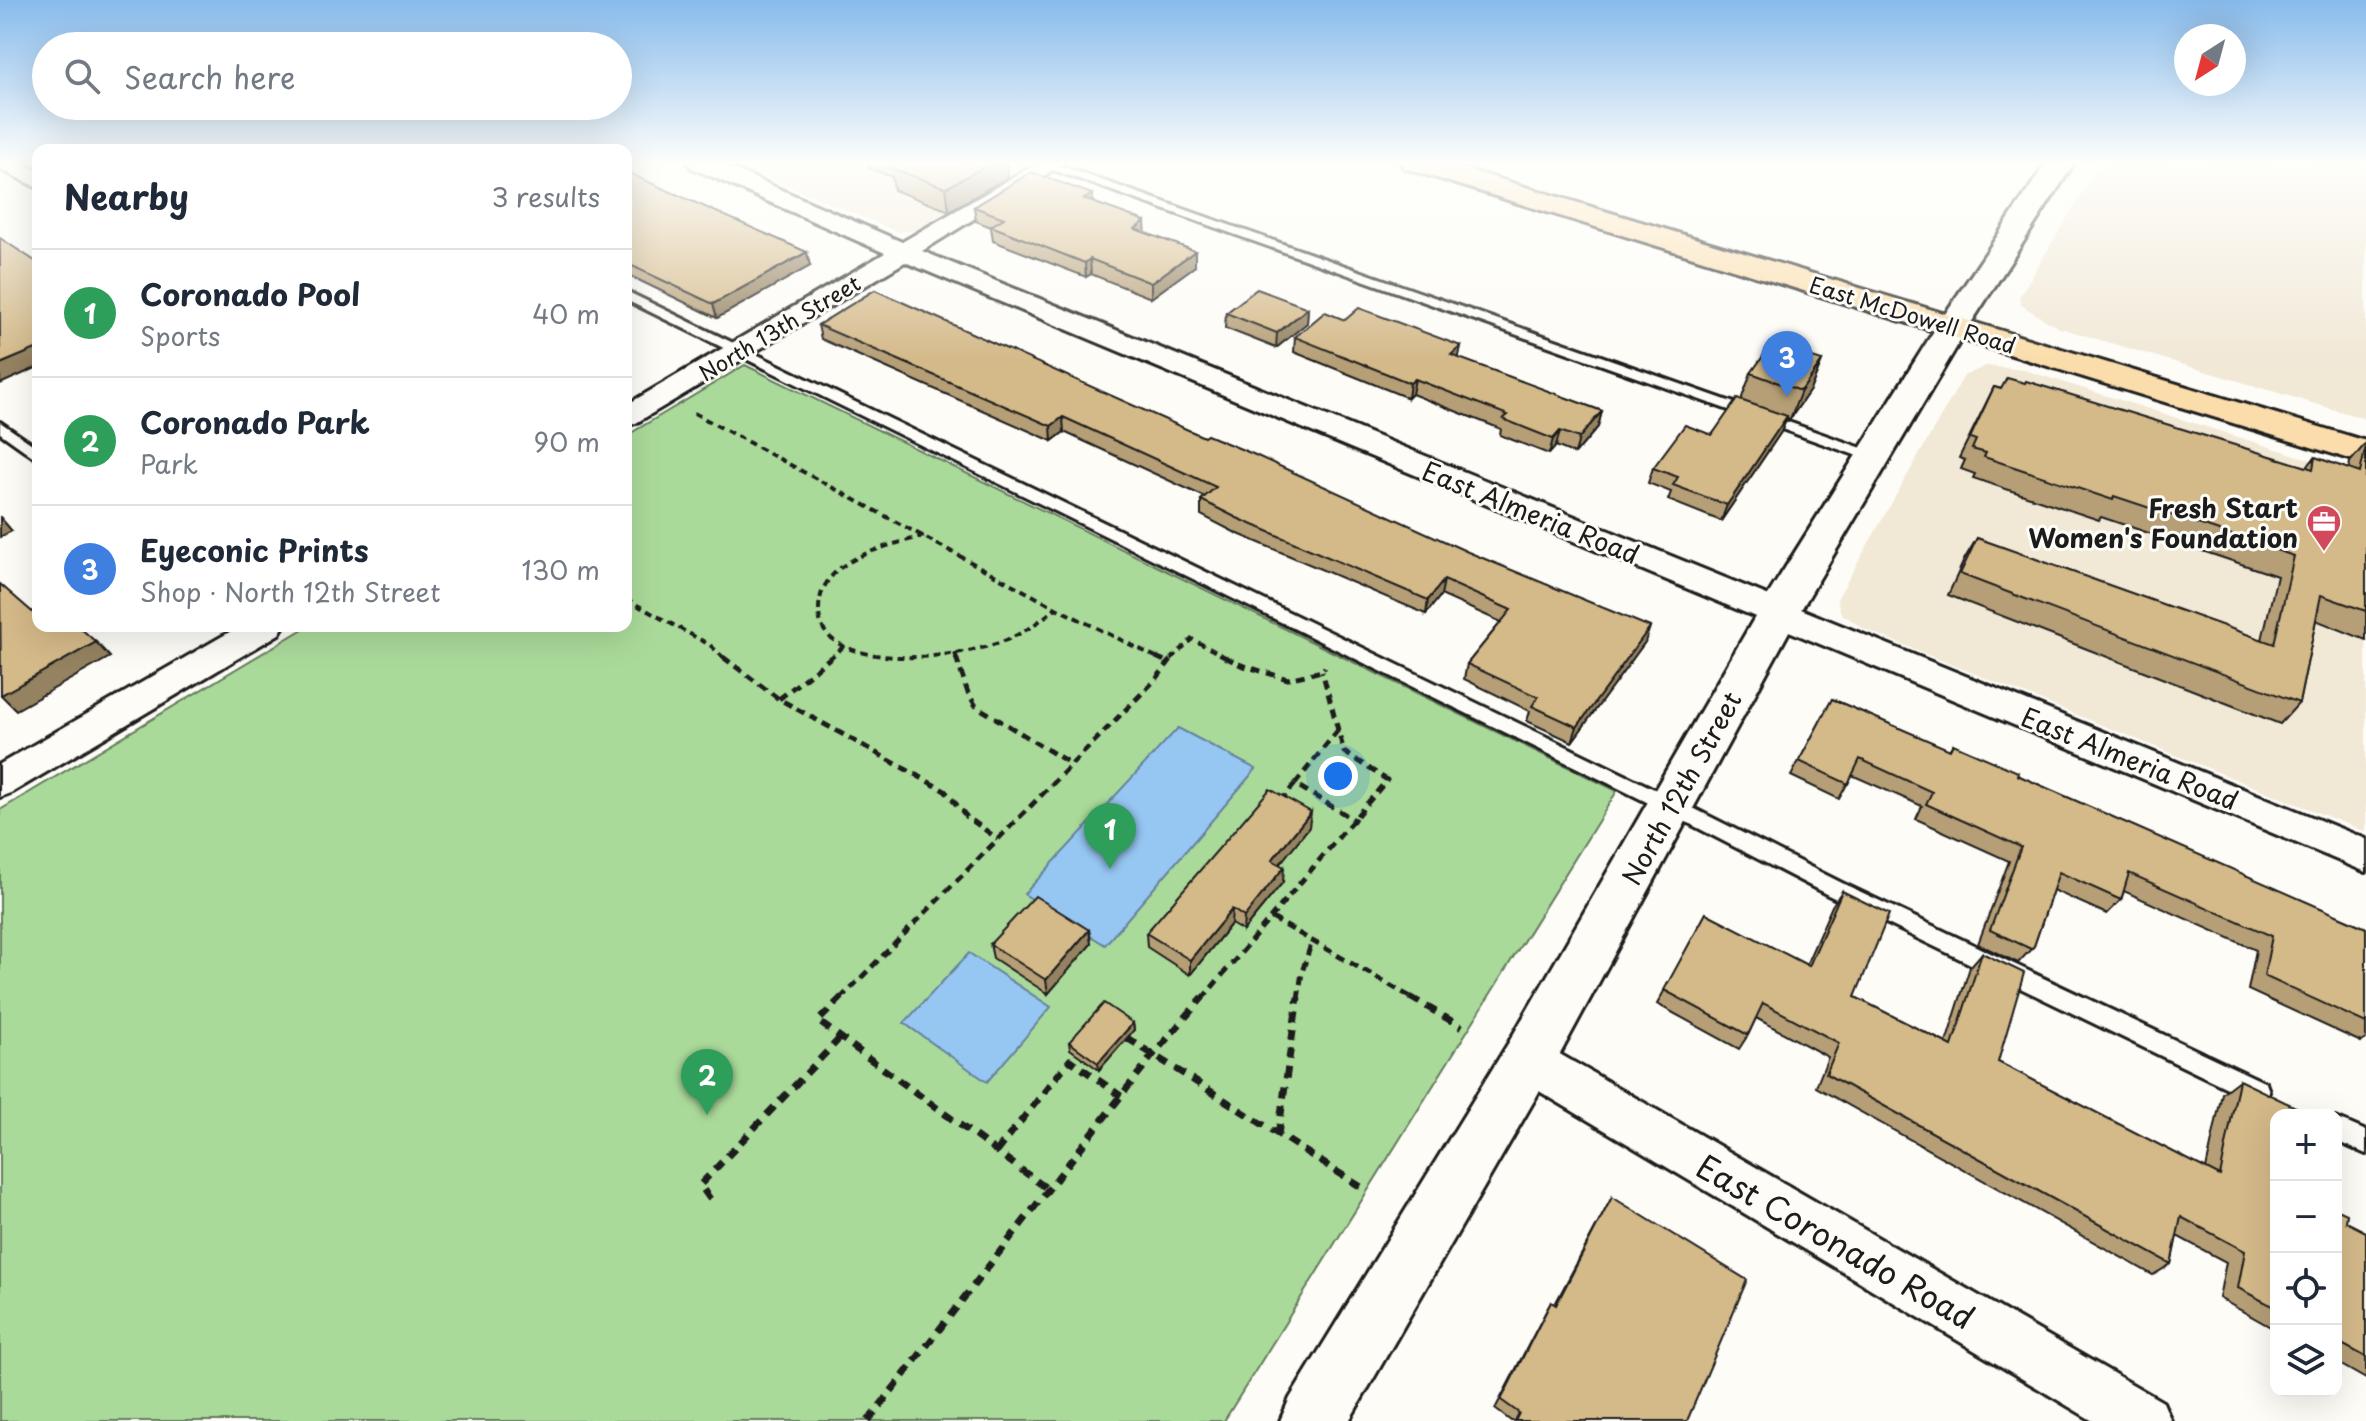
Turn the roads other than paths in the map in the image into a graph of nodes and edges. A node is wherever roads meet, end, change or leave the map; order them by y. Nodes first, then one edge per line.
1 (855, 228) edge
2 (946, 228) edge
3 (1232, 228) edge
4 (1632, 228) edge
5 (2017, 228) edge
6 (905, 253) junction
7 (632, 298) edge
8 (1953, 326) junction
9 (740, 351) junction
10 (632, 414) edge
11 (0, 426) edge
12 (32, 450) edge
13 (2366, 453) edge
14 (1874, 457) junction
15 (1778, 613) junction
16 (253, 632) edge
17 (0, 782) edge
18 (1672, 806) junction
19 (2366, 856) edge
20 (1528, 1060) junction
21 (2278, 1101) edge
22 (2342, 1132) edge
23 (2366, 1143) edge
24 (1313, 1421) edge
25 (2144, 1421) edge

1 - 6 street, East Almeria Road
2 - 6 street, North 13th Street
3 - 14 lane
4 - 8 main road, East McDowell Road
5 - 8 street, North 12th Street
6 - 9 street, North 13th Street
6 - 15 street, East Almeria Road
7 - 9 lane
8 - 13 main road, East McDowell Road
8 - 14 street, North 12th Street
9 - 10 street, North 13th Street
9 - 18 lane
11 - 12 lane
14 - 15 street, North 12th Street
15 - 18 street, North 12th Street
15 - 19 street, East Almeria Road
16 - 17 street
18 - 20 street, North 12th Street
18 - 21 lane
20 - 24 street, North 12th Street
20 - 25 street, East Coronado Road
22 - 23 lane

